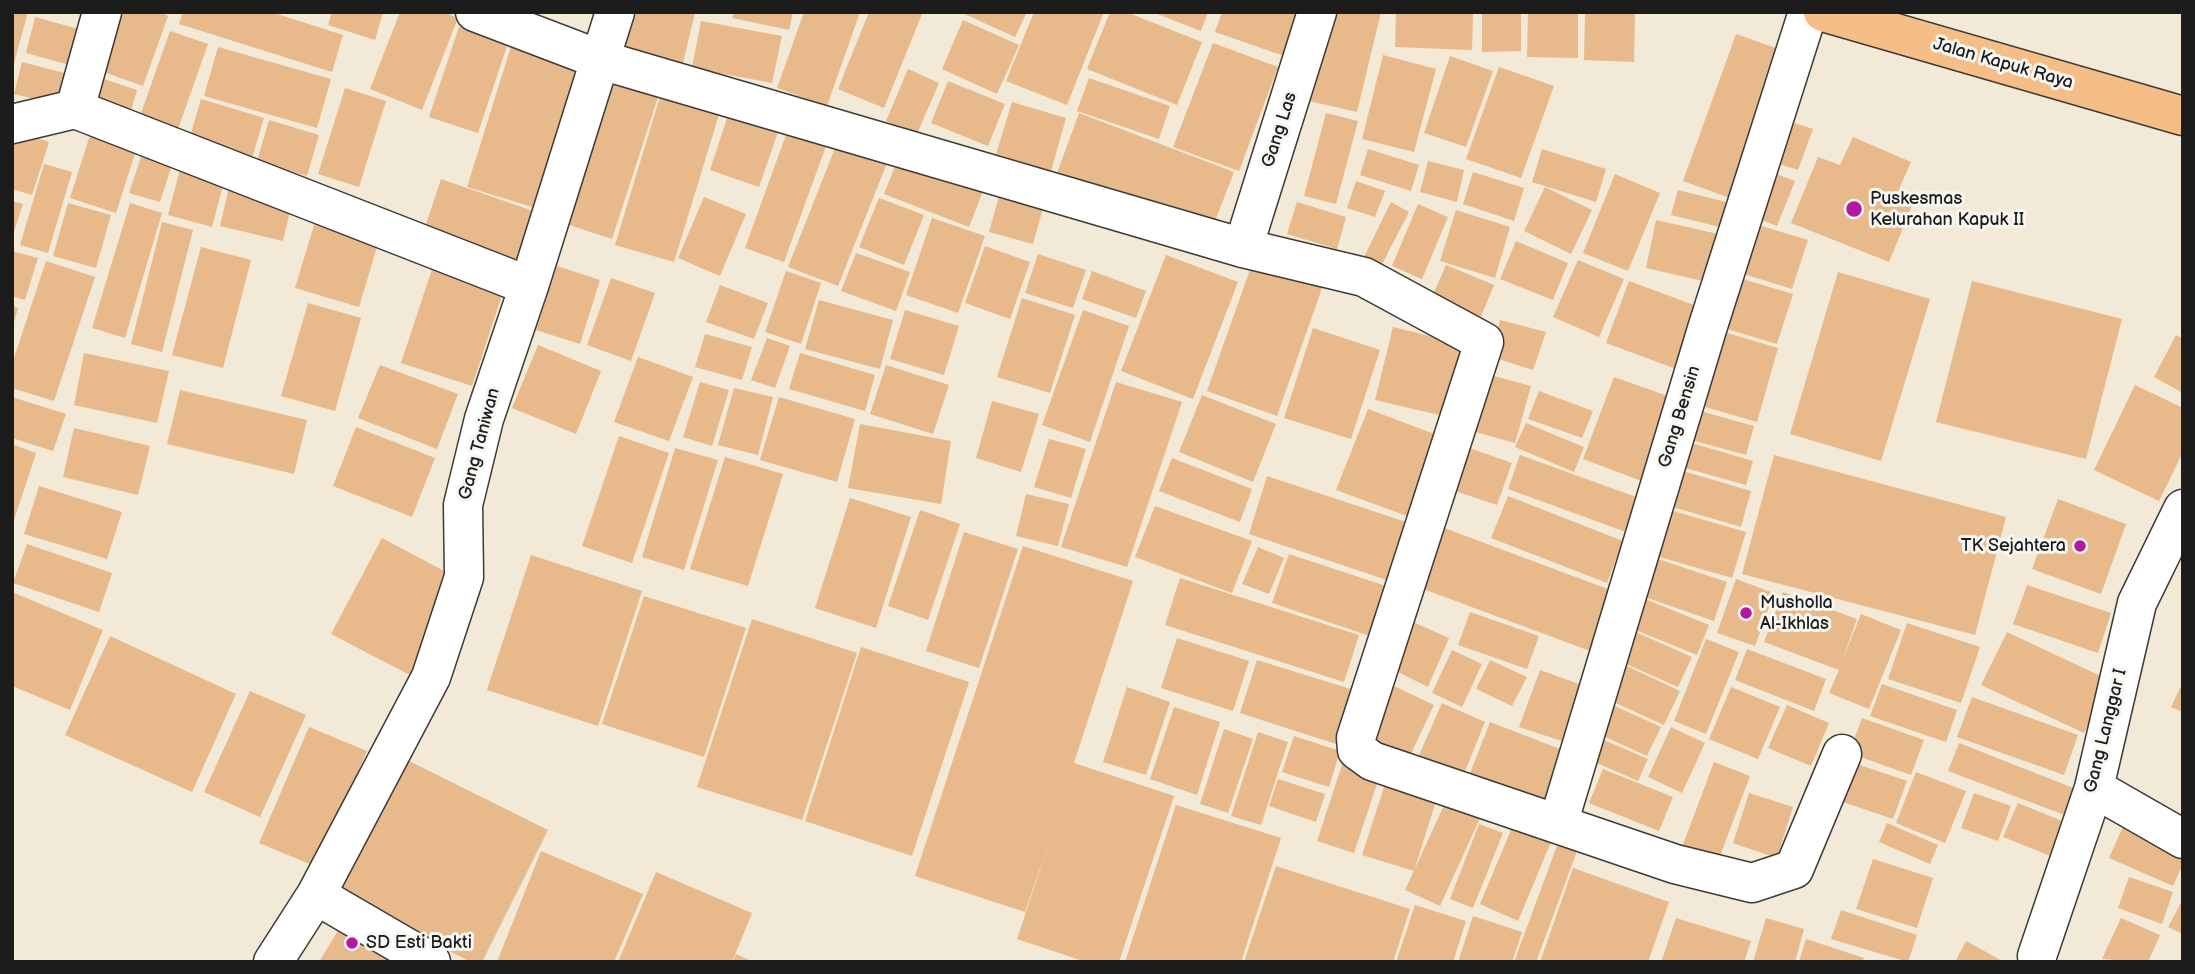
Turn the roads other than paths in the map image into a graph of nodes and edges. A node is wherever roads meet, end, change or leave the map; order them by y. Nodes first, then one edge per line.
1 (102, 12) edge
2 (475, 12) edge
3 (615, 12) edge
4 (1317, 12) edge
5 (1808, 12) edge
6 (1823, 12) edge
7 (601, 60) junction
8 (75, 109) junction
9 (2183, 116) edge
10 (12, 124) edge
11 (1243, 247) junction
12 (529, 286) junction
13 (2183, 509) edge
14 (1842, 754) dead end
15 (2094, 788) junction
16 (1558, 824) junction
17 (2183, 839) edge
18 (316, 895) junction
19 (2037, 956) dead end
20 (273, 962) edge
21 (431, 962) edge

1 - 8 street
2 - 7 street
3 - 7 street, Gang Taniwan
4 - 11 street, Gang Las
5 - 16 street, Gang Bensin
6 - 9 main road, Jalan Kapuk Raya
7 - 11 street
7 - 12 street, Gang Taniwan
8 - 10 street
8 - 12 street
11 - 16 street
12 - 18 street, Gang Taniwan
13 - 15 street, Gang Langgar I
14 - 16 street
15 - 17 street
15 - 19 street, Gang Langgar I
18 - 20 street, Gang Taniwan
18 - 21 street

